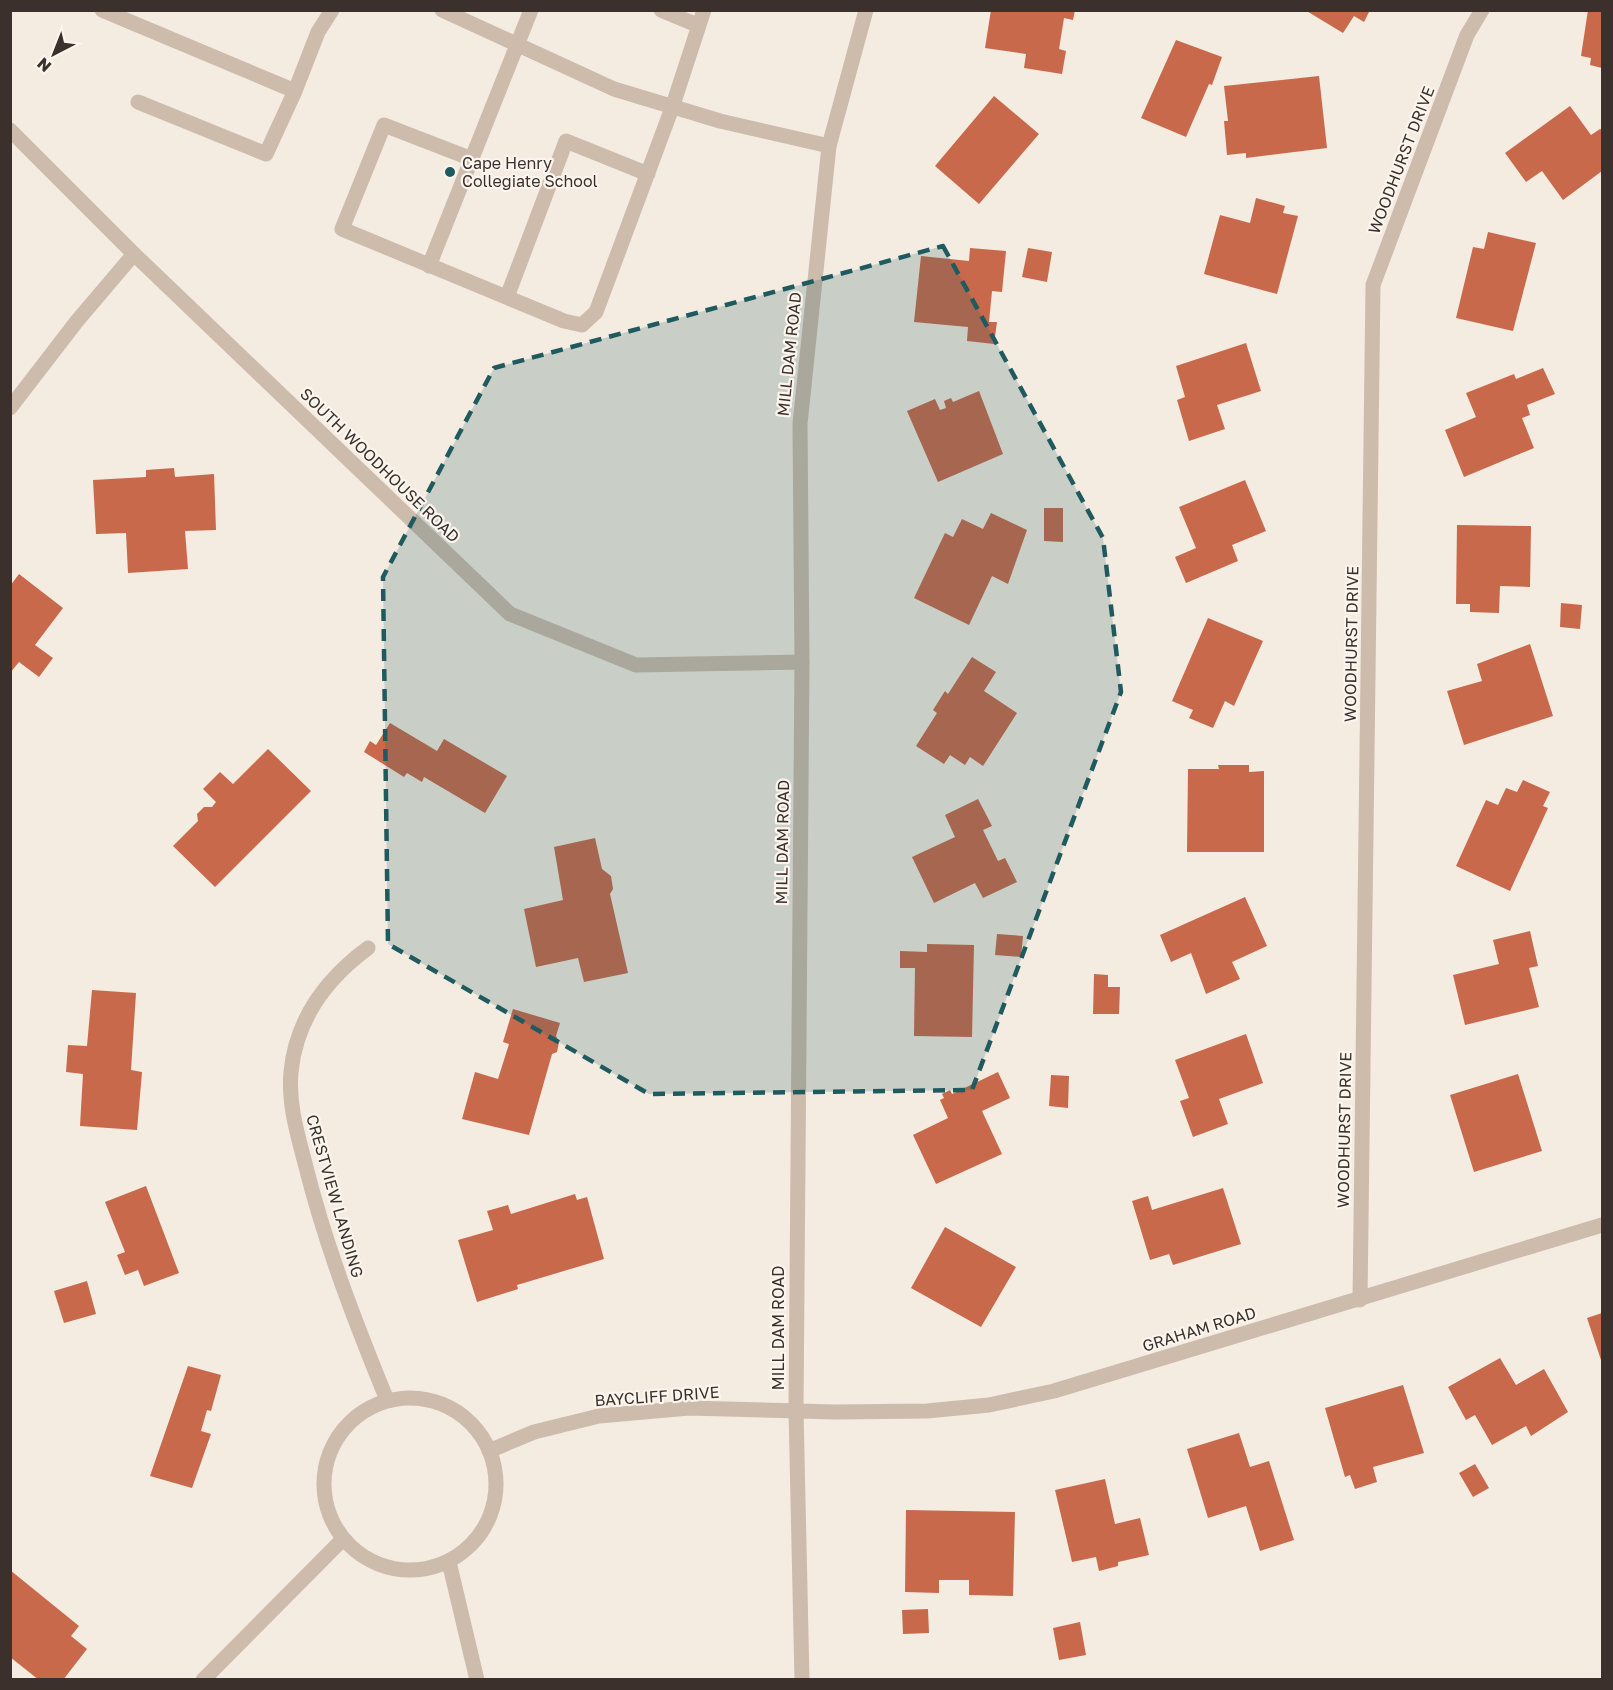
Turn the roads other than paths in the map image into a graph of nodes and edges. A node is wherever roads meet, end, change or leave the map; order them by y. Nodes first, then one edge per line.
1 (102, 10) edge
2 (332, 10) edge
3 (442, 10) edge
4 (531, 10) edge
5 (662, 10) edge
6 (704, 10) edge
7 (866, 10) edge
8 (1482, 10) edge
9 (697, 25) junction
10 (516, 46) junction
11 (295, 91) junction
12 (138, 102) dead end
13 (672, 108) junction
14 (10, 130) edge
15 (829, 146) junction
16 (472, 159) junction
17 (648, 174) junction
18 (134, 254) junction
19 (429, 266) junction
20 (507, 297) junction
21 (10, 408) edge
22 (802, 662) junction
23 (368, 948) dead end
24 (1602, 1225) edge
25 (1360, 1300) junction
26 (387, 1400) junction
27 (796, 1410) junction
28 (489, 1451) junction
29 (343, 1539) junction
30 (449, 1562) junction
31 (203, 1680) edge
32 (477, 1680) edge
33 (802, 1680) edge

1 - 11 street
2 - 11 street
3 - 10 street
4 - 10 street
5 - 9 street
6 - 9 street
7 - 15 street, MILL DAM ROAD
8 - 25 street, WOODHURST DRIVE
9 - 13 street
10 - 13 street
10 - 16 street
11 - 12 street
13 - 15 street
13 - 17 street
14 - 18 street, SOUTH WOODHOUSE ROAD
15 - 22 street, MILL DAM ROAD
16 - 19 street
16 - 19 street
17 - 20 street
17 - 20 street
18 - 21 street
18 - 22 street, SOUTH WOODHOUSE ROAD
19 - 20 street
22 - 27 street, MILL DAM ROAD
23 - 26 street, CRESTVIEW LANDING
24 - 25 street, GRAHAM ROAD
25 - 27 street, GRAHAM ROAD
26 - 28 street
26 - 29 street
27 - 28 street, BAYCLIFF DRIVE
27 - 33 street, MILL DAM ROAD
28 - 30 street
29 - 30 street
29 - 31 street
30 - 32 street

